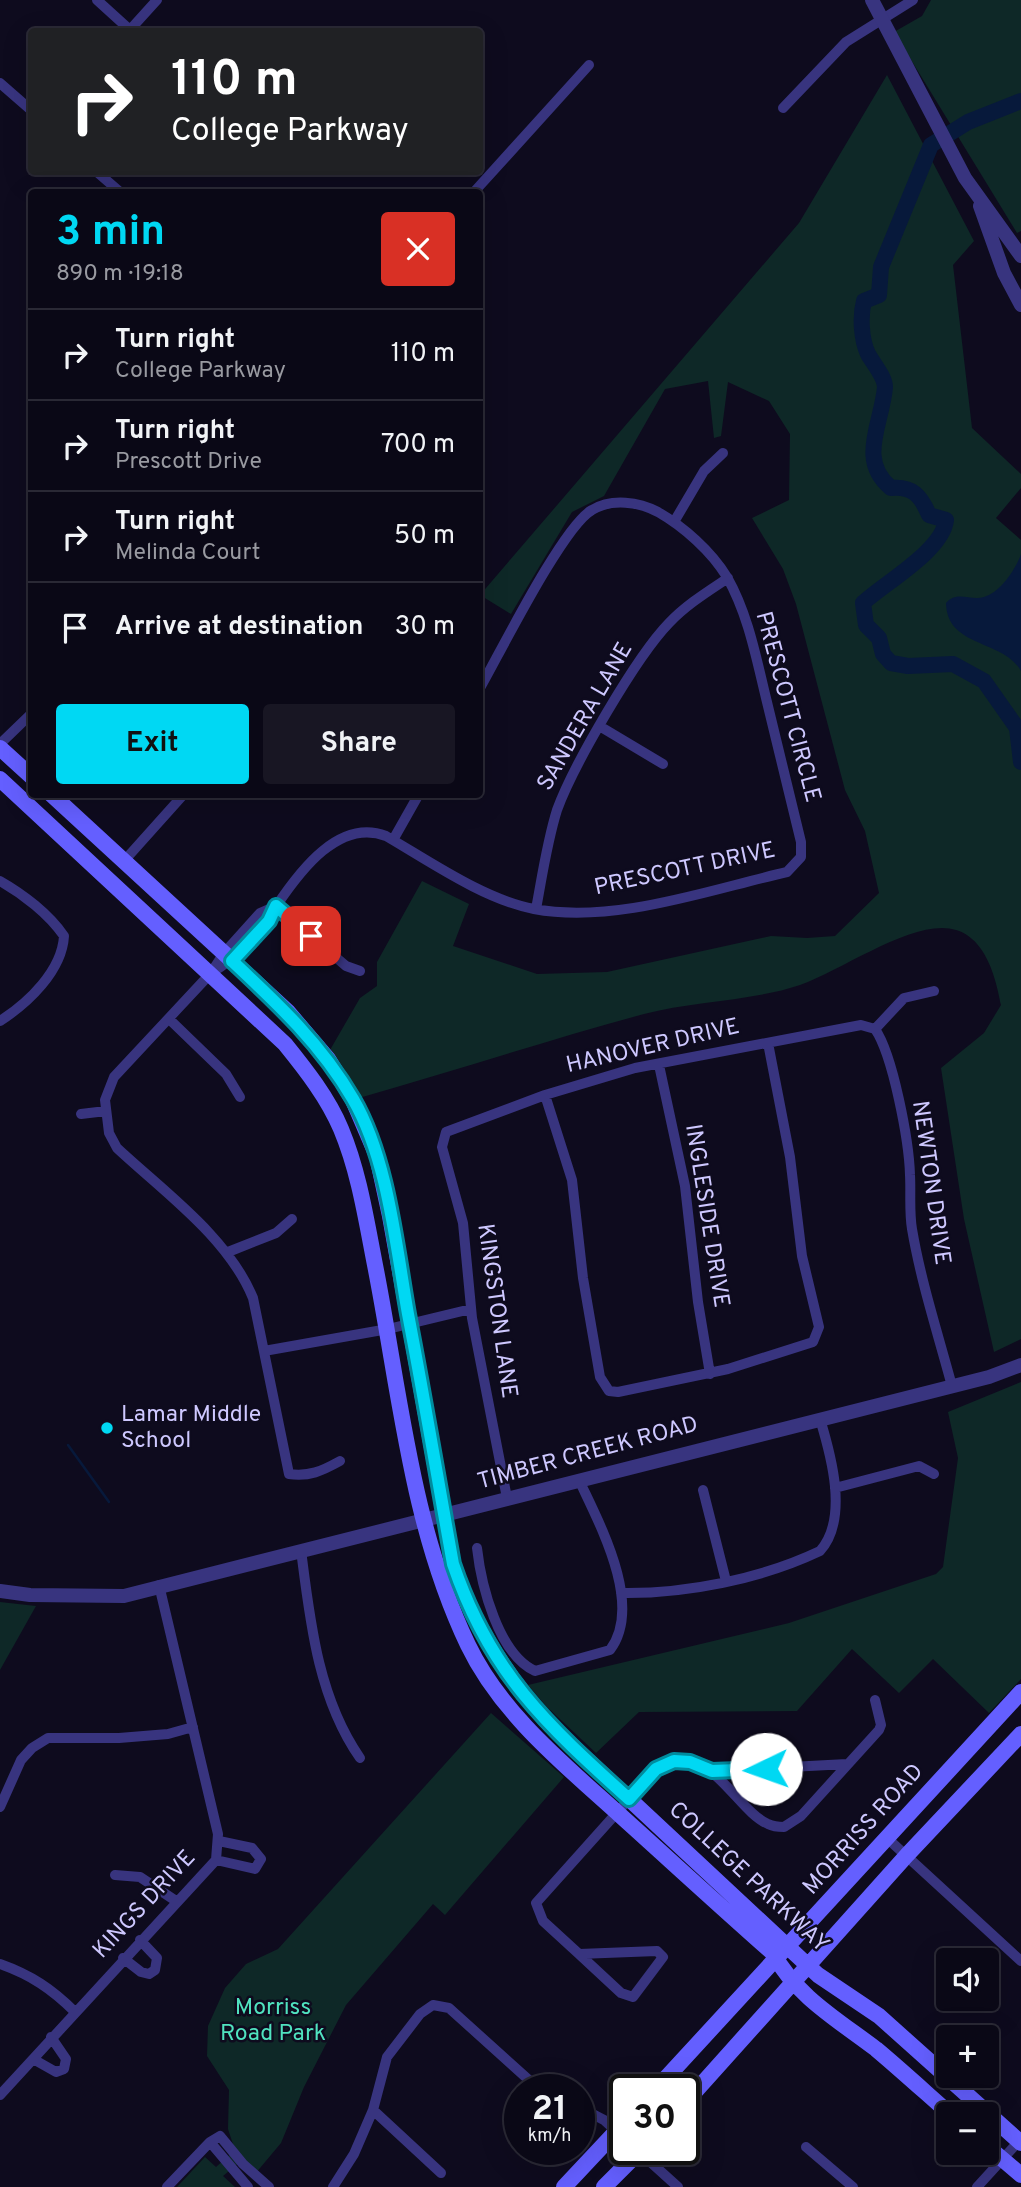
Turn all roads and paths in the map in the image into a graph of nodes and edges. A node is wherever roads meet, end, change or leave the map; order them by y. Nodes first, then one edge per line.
1 (97, 0) edge
2 (157, 0) edge
3 (873, 0) edge
4 (914, 0) edge
5 (884, 20) junction
6 (126, 28) edge
7 (132, 28) edge
8 (589, 65) dead end
9 (0, 83) edge
10 (783, 107) dead end
11 (28, 108) edge
12 (100, 175) edge
13 (117, 189) edge
14 (477, 189) edge
15 (979, 202) junction
16 (1021, 256) edge
17 (1021, 305) edge
18 (723, 453) dead end
19 (674, 522) junction
20 (728, 578) junction
21 (483, 683) edge
22 (28, 717) edge
23 (601, 727) junction
24 (0, 746) edge
25 (663, 764) dead end
26 (28, 772) edge
27 (0, 779) edge
28 (55, 798) edge
29 (180, 798) edge
30 (417, 798) edge
31 (393, 839) junction
32 (801, 847) joint
33 (124, 861) junction
34 (0, 881) edge
35 (276, 906) junction
36 (536, 909) junction
37 (228, 957) junction
38 (360, 971) dead end
39 (211, 973) junction
40 (934, 991) dead end
41 (169, 1019) junction
42 (0, 1021) edge
43 (875, 1029) junction
44 (768, 1043) junction
45 (659, 1065) junction
46 (545, 1095) junction
47 (240, 1097) dead end
48 (106, 1111) junction
49 (81, 1114) dead end
50 (446, 1132) joint
51 (292, 1219) dead end
52 (228, 1252) junction
53 (471, 1309) junction
54 (410, 1323) junction
55 (388, 1329) junction
56 (264, 1351) junction
57 (1021, 1365) edge
58 (710, 1374) junction
59 (952, 1385) junction
60 (820, 1419) junction
61 (340, 1461) dead end
62 (934, 1474) dead end
63 (579, 1479) junction
64 (835, 1488) junction
65 (703, 1490) dead end
66 (507, 1499) junction
67 (444, 1515) junction
68 (423, 1520) junction
69 (477, 1548) dead end
70 (301, 1550) junction
71 (726, 1581) junction
72 (159, 1585) junction
73 (0, 1591) edge
74 (621, 1593) junction
75 (1021, 1692) edge
76 (875, 1700) dead end
77 (192, 1727) junction
78 (1021, 1734) edge
79 (359, 1758) dead end
80 (847, 1765) junction
81 (712, 1771) junction
82 (629, 1799) junction
83 (0, 1807) edge
84 (618, 1813) junction
85 (888, 1839) junction
86 (219, 1841) junction
87 (907, 1855) junction
88 (216, 1860) junction
89 (115, 1875) dead end
90 (176, 1901) junction
91 (140, 1940) junction
92 (790, 1946) junction
93 (579, 1954) junction
94 (123, 1958) junction
95 (776, 1958) junction
96 (1021, 1961) edge
97 (0, 1964) edge
98 (809, 1965) junction
99 (794, 1983) junction
100 (75, 2012) junction
101 (51, 2037) junction
102 (33, 2059) junction
103 (522, 2074) edge
104 (670, 2074) edge
105 (700, 2086) edge
106 (0, 2095) edge
107 (936, 2102) edge
108 (373, 2110) junction
109 (210, 2142) junction
110 (1020, 2142) edge
111 (609, 2144) edge
112 (806, 2147) dead end
113 (999, 2156) edge
114 (1003, 2160) junction
115 (625, 2165) edge
116 (655, 2165) edge
117 (441, 2173) dead end
118 (1021, 2175) edge
119 (167, 2187) edge
120 (248, 2187) edge
121 (269, 2187) edge
122 (333, 2187) edge
123 (564, 2187) edge
124 (604, 2187) edge
125 (678, 2187) edge
126 (853, 2187) edge
127 (977, 2187) edge

1 - 6 street
2 - 7 street
3 - 5 street
4 - 5 street
5 - 10 street
5 - 15 street
8 - 14 street
9 - 11 street
12 - 13 street
15 - 16 street
15 - 17 street
18 - 19 street
19 - 20 street, PRESCOTT CIRCLE
19 - 21 street, PRESCOTT CIRCLE
20 - 23 street, SANDERA LANE
20 - 32 street, PRESCOTT CIRCLE
22 - 24 street
23 - 25 street
23 - 36 street, SANDERA LANE
24 - 26 main road
27 - 39 main road, COLLEGE PARKWAY
28 - 33 main road, COLLEGE PARKWAY
29 - 33 street
30 - 31 street
31 - 35 street, PRESCOTT DRIVE
31 - 36 street, PRESCOTT DRIVE
32 - 36 street, PRESCOTT DRIVE
33 - 37 main road, COLLEGE PARKWAY
34 - 42 street
35 - 37 street, PRESCOTT DRIVE
35 - 38 street
37 - 39 street, PRESCOTT DRIVE
37 - 54 main road, COLLEGE PARKWAY
39 - 41 street, PRESCOTT DRIVE
39 - 55 main road, COLLEGE PARKWAY
40 - 43 street
41 - 47 street
41 - 48 street, PRESCOTT DRIVE
43 - 44 street, HANOVER DRIVE
43 - 59 street, NEWTON DRIVE
44 - 45 street, HANOVER DRIVE
44 - 58 street
45 - 46 street, HANOVER DRIVE
45 - 58 street, INGLESIDE DRIVE
46 - 50 street, HANOVER DRIVE
46 - 58 street
48 - 49 street
48 - 52 street
50 - 53 street, KINGSTON LANE
51 - 52 street
52 - 56 street
53 - 54 street
53 - 66 street, KINGSTON LANE
54 - 55 street
54 - 67 main road, COLLEGE PARKWAY
55 - 56 street
55 - 68 main road, COLLEGE PARKWAY
56 - 61 street
57 - 59 street, TIMBER CREEK ROAD
59 - 60 street, TIMBER CREEK ROAD
60 - 63 street, TIMBER CREEK ROAD
60 - 64 street
62 - 64 street
63 - 66 street, TIMBER CREEK ROAD
63 - 74 street
64 - 71 street
65 - 71 street
66 - 67 street, TIMBER CREEK ROAD
67 - 68 street, TIMBER CREEK ROAD
67 - 82 main road, COLLEGE PARKWAY
68 - 70 street, TIMBER CREEK ROAD
68 - 84 main road, COLLEGE PARKWAY
69 - 74 street
70 - 72 street, TIMBER CREEK ROAD
70 - 79 street
71 - 74 street
72 - 73 street, TIMBER CREEK ROAD
72 - 77 street, KINGS DRIVE
75 - 85 main road, MORRISS ROAD
76 - 80 street
77 - 83 street
77 - 86 street, KINGS DRIVE
78 - 87 main road
80 - 81 street
80 - 81 street
81 - 82 street
82 - 84 street
82 - 92 main road, COLLEGE PARKWAY
84 - 93 street
84 - 95 main road, COLLEGE PARKWAY
85 - 87 street
85 - 92 main road, MORRISS ROAD
86 - 88 street, KINGS DRIVE
86 - 88 street
87 - 96 street
87 - 98 main road
88 - 90 street, KINGS DRIVE
89 - 90 street
90 - 91 street, KINGS DRIVE
91 - 94 street, KINGS DRIVE
91 - 94 street
92 - 95 main road, MORRISS ROAD
92 - 98 main road, COLLEGE PARKWAY
93 - 93 street
94 - 100 street, KINGS DRIVE
95 - 99 main road, COLLEGE PARKWAY
95 - 104 main road, MORRISS ROAD
97 - 100 street
98 - 99 main road
98 - 110 main road, COLLEGE PARKWAY
99 - 105 main road
99 - 107 main road, COLLEGE PARKWAY
100 - 101 street, KINGS DRIVE
101 - 102 street, KINGS DRIVE
101 - 102 street
102 - 106 street, KINGS DRIVE
103 - 108 street
108 - 117 street
108 - 122 street
109 - 119 street
109 - 120 street
109 - 121 street
110 - 114 street
111 - 123 main road
112 - 126 street
113 - 114 main road
114 - 118 main road
114 - 127 street
115 - 124 main road
116 - 125 street

